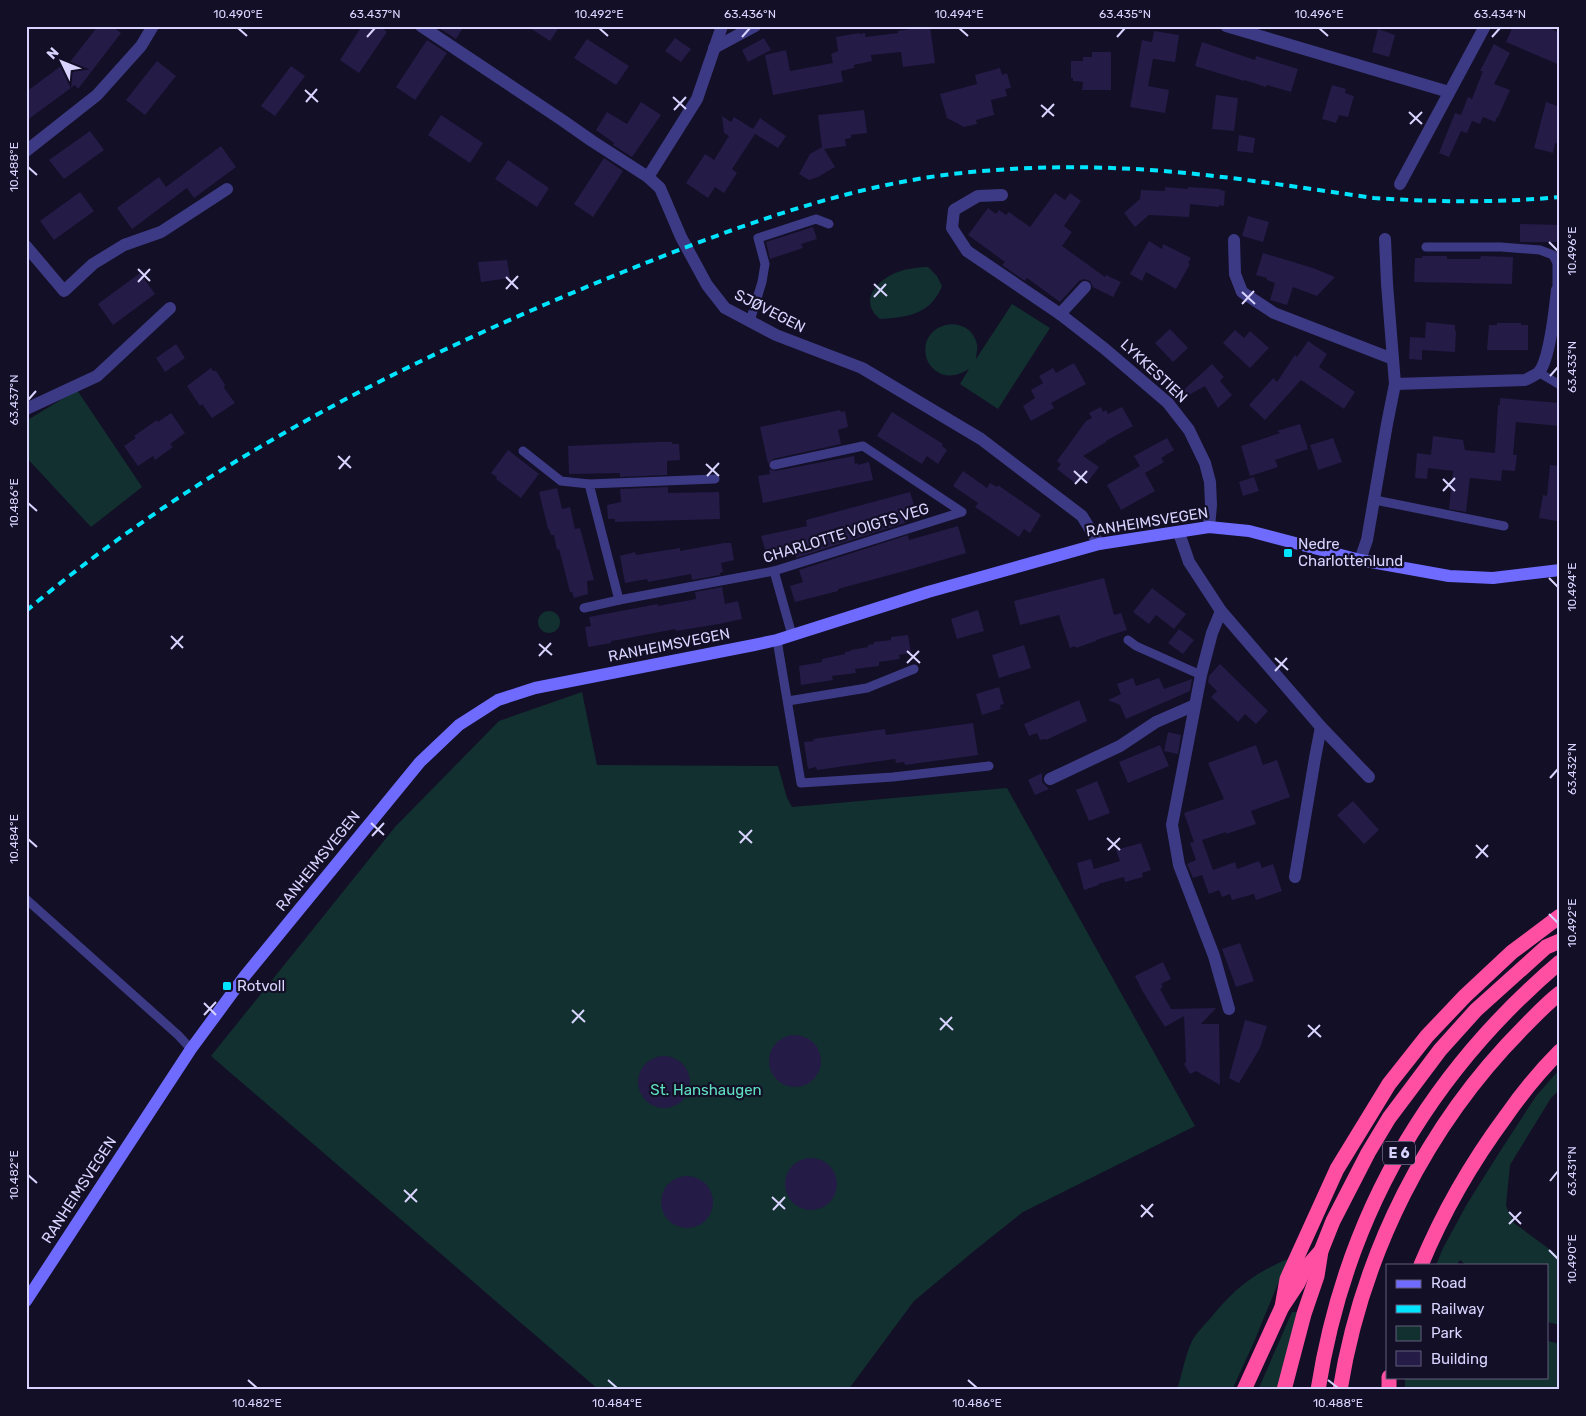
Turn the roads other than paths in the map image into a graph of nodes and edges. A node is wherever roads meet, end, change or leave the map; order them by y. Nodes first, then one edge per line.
1 (153, 26) edge
2 (421, 26) edge
3 (710, 26) edge
4 (722, 26) edge
5 (755, 26) edge
6 (1228, 26) edge
7 (1485, 26) edge
8 (714, 48) junction
9 (1449, 92) junction
10 (26, 151) edge
11 (648, 177) junction
12 (1400, 184) dead end
13 (226, 189) dead end
14 (1002, 195) dead end
15 (829, 224) dead end
16 (1385, 239) dead end
17 (1234, 240) dead end
18 (26, 246) edge
19 (1426, 247) dead end
20 (1085, 287) dead end
21 (1557, 290) joint
22 (170, 308) dead end
23 (1060, 314) junction
24 (750, 321) junction
25 (1393, 359) junction
26 (1538, 372) junction
27 (1395, 384) junction
28 (1560, 385) edge
29 (26, 409) edge
30 (523, 451) dead end
31 (774, 465) dead end
32 (715, 479) dead end
33 (589, 484) junction
34 (1375, 500) junction
35 (1504, 526) dead end
36 (1209, 527) junction
37 (1179, 533) junction
38 (1099, 544) junction
39 (1360, 560) junction
40 (1560, 570) edge
41 (774, 571) junction
42 (619, 600) junction
43 (584, 608) dead end
44 (1221, 611) junction
45 (792, 634) junction
46 (777, 640) junction
47 (1128, 640) dead end
48 (914, 670) dead end
49 (1201, 675) junction
50 (788, 701) junction
51 (1195, 706) junction
52 (1321, 727) junction
53 (989, 766) dead end
54 (1369, 777) dead end
55 (1050, 779) dead end
56 (1294, 877) dead end
57 (26, 899) edge
58 (1560, 916) edge
59 (1560, 941) edge
60 (1560, 962) edge
61 (1560, 993) edge
62 (1229, 1009) dead end
63 (191, 1049) junction
64 (1560, 1051) edge
65 (1321, 1251) junction
66 (1421, 1264) edge
67 (26, 1301) edge
68 (1282, 1307) junction
69 (1244, 1390) edge
70 (1284, 1390) edge
71 (1318, 1390) edge
72 (1340, 1390) edge

1 - 10 street
2 - 11 street, SJØVEGEN
3 - 8 street
4 - 8 street
5 - 8 street
6 - 9 street
7 - 9 street
8 - 11 street
9 - 12 street
11 - 24 street, SJØVEGEN
13 - 18 street
14 - 23 street, LYKKESTIEN
15 - 24 lane
16 - 25 street
17 - 25 street
19 - 21 lane
20 - 23 street
21 - 26 street
22 - 29 street
23 - 36 street, LYKKESTIEN
24 - 38 street, SJØVEGEN
25 - 27 street
26 - 27 street
26 - 28 lane
27 - 34 street
30 - 33 lane
31 - 41 lane, CHARLOTTE VOIGTS VEG
32 - 33 lane
33 - 42 lane
34 - 35 lane
34 - 39 street
36 - 37 street, RANHEIMSVEGEN
36 - 39 street, RANHEIMSVEGEN
37 - 38 street, RANHEIMSVEGEN
37 - 44 street
38 - 45 street, RANHEIMSVEGEN
39 - 40 street, RANHEIMSVEGEN
41 - 42 lane, CHARLOTTE VOIGTS VEG
41 - 45 lane
42 - 43 lane, CHARLOTTE VOIGTS VEG
44 - 49 street
44 - 52 street
45 - 46 street, RANHEIMSVEGEN
46 - 50 lane
46 - 63 street, RANHEIMSVEGEN
47 - 49 lane
48 - 50 lane
49 - 51 street
50 - 53 lane
51 - 55 street
51 - 62 street
52 - 54 street
52 - 56 street
57 - 63 lane
58 - 68 highway, E 6
59 - 65 highway, E 6
60 - 71 highway, E 6
61 - 72 highway, E 6
63 - 67 street, RANHEIMSVEGEN
64 - 66 highway
65 - 68 highway, E 6
65 - 70 highway, E 6
68 - 69 highway, E 6

